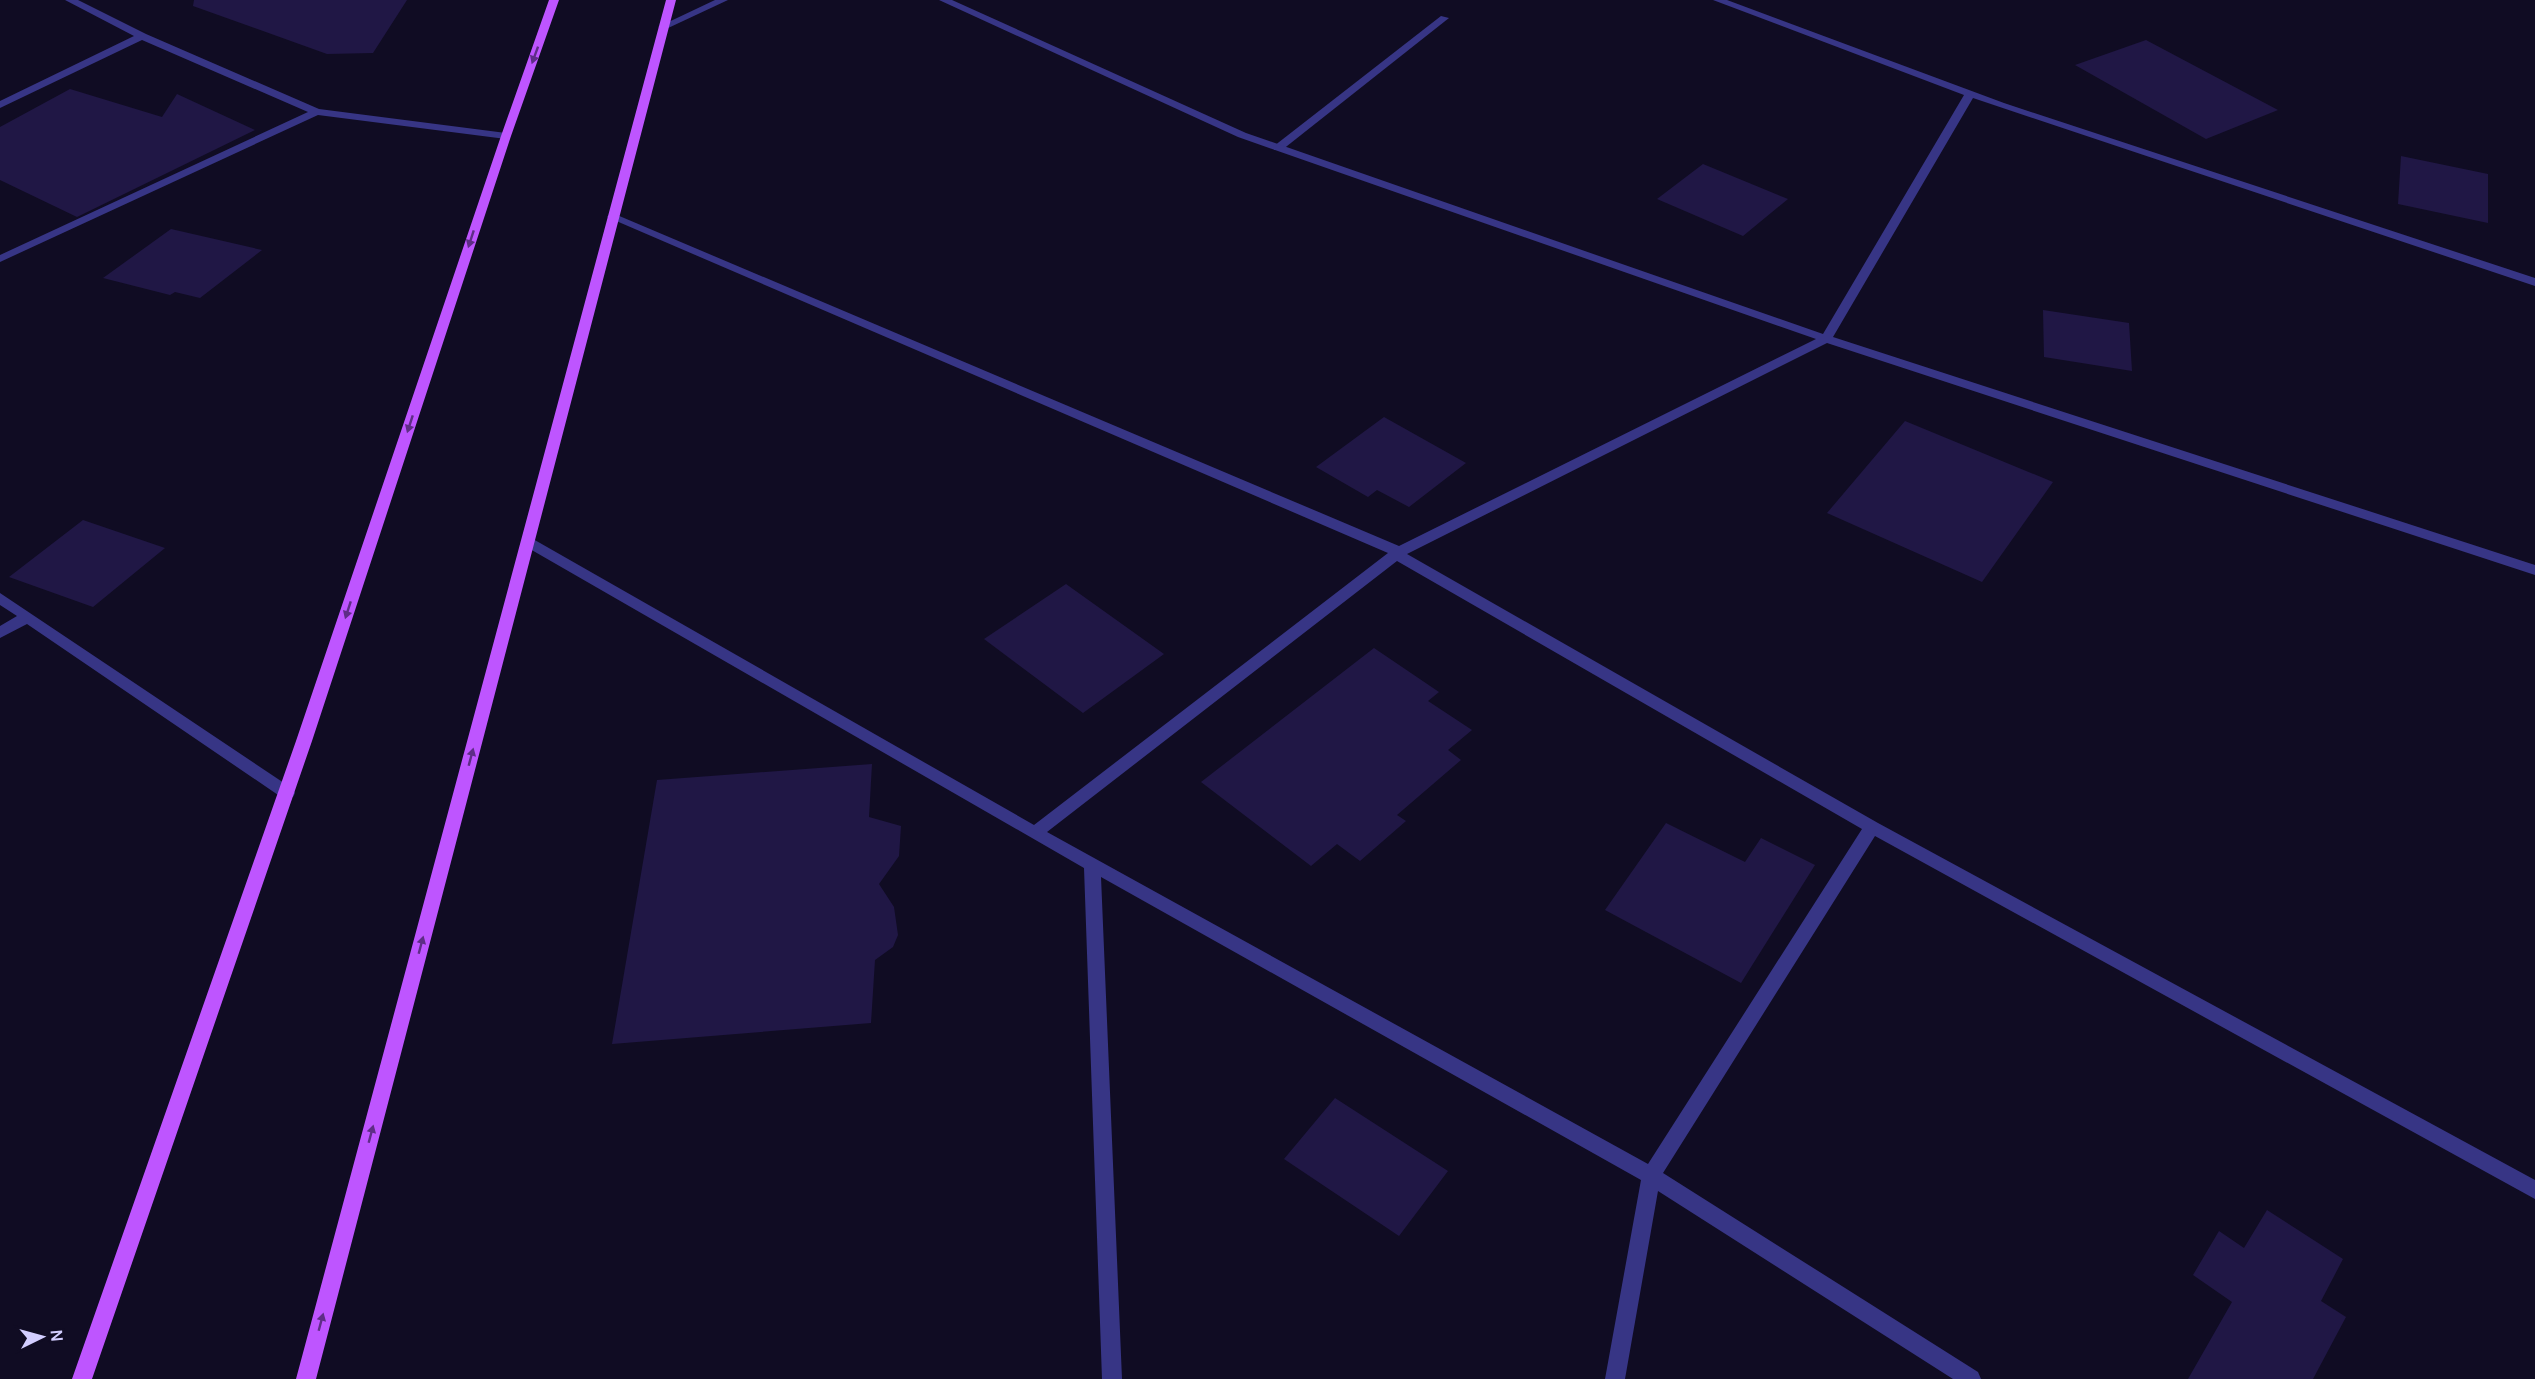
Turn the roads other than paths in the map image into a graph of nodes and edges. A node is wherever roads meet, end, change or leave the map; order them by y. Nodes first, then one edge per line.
1 (70, 0) edge
2 (555, 0) edge
3 (671, 0) edge
4 (723, 0) edge
5 (944, 0) edge
6 (1718, 0) edge
7 (1444, 18) dead end
8 (663, 27) junction
9 (142, 36) junction
10 (1970, 94) junction
11 (0, 105) edge
12 (317, 112) junction
13 (506, 136) junction
14 (1278, 148) junction
15 (613, 217) junction
16 (0, 259) edge
17 (2535, 282) edge
18 (1826, 339) junction
19 (528, 542) junction
20 (1398, 553) junction
21 (2535, 570) edge
22 (0, 598) edge
23 (27, 617) junction
24 (0, 633) edge
25 (286, 793) junction
26 (1872, 827) junction
27 (1035, 833) junction
28 (1092, 866) junction
29 (1651, 1176) junction
30 (2535, 1190) edge
31 (82, 1379) edge
32 (306, 1379) edge
33 (1112, 1379) edge
34 (1614, 1379) edge
35 (1971, 1379) edge

1 - 9 street
2 -> 13 main road
3 - 8 main road
4 - 8 street
5 - 14 street
6 - 10 street
7 - 14 street
8 - 15 main road
9 - 11 street
9 - 12 street
10 - 17 street
10 - 18 street
12 - 13 street
12 - 16 street
13 -> 25 main road
14 - 18 street
15 - 19 main road
15 - 20 street
18 - 20 street
18 - 21 street
19 - 27 street
32 -> 19 main road
20 - 26 street
20 - 27 street
22 - 23 street
23 - 24 street
23 - 25 street
25 - 31 main road
26 - 29 street
26 - 30 street
27 - 28 street
28 - 29 street
28 - 33 street
29 - 34 street
29 - 35 street

